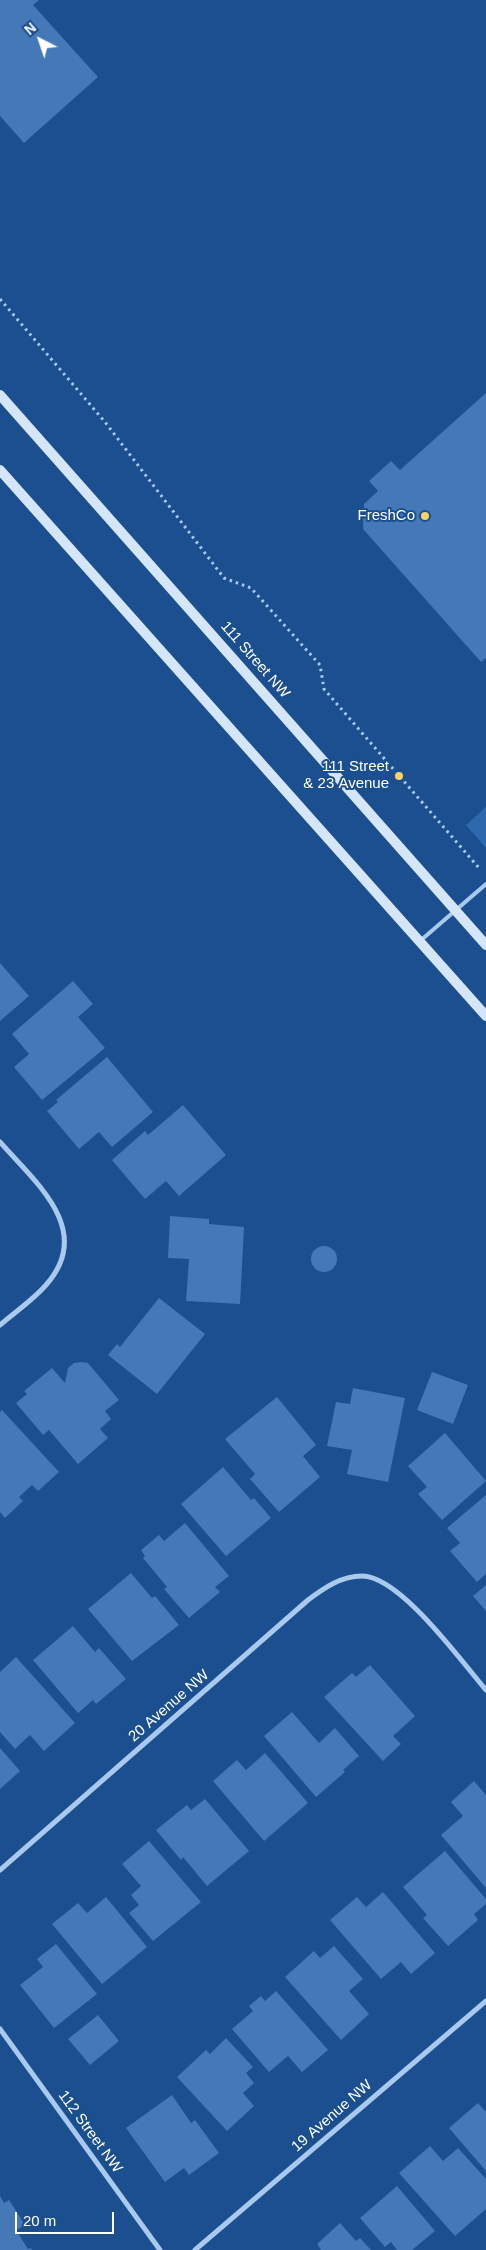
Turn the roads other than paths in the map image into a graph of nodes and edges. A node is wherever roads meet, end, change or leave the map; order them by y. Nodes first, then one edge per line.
1 (0, 395) edge
2 (0, 470) edge
3 (486, 884) edge
4 (455, 910) junction
5 (420, 941) junction
6 (486, 945) edge
7 (486, 1016) edge
8 (0, 1142) edge
9 (0, 1325) edge
10 (486, 1690) edge
11 (0, 1870) edge
12 (486, 2001) edge
13 (0, 2029) edge
14 (160, 2250) edge
15 (195, 2250) edge

1 - 4 main road, 111 Street NW
2 - 5 main road
3 - 4 lane
4 - 5 lane
4 - 6 main road, 111 Street NW
5 - 7 main road
8 - 9 street
10 - 11 street, 20 Avenue NW
12 - 15 street, 19 Avenue NW
13 - 14 street, 112 Street NW

